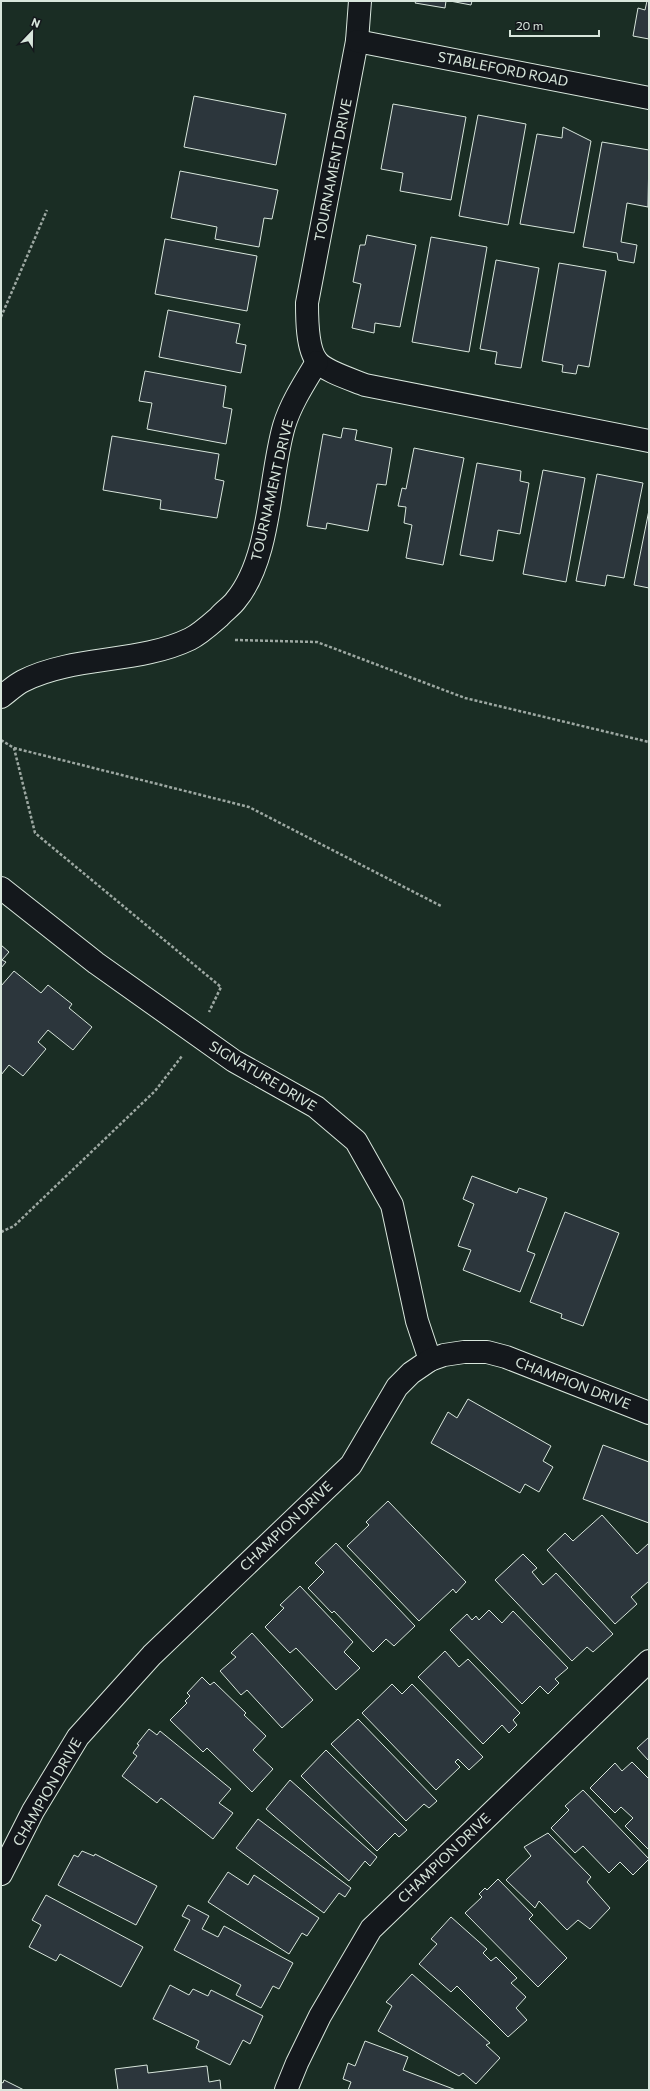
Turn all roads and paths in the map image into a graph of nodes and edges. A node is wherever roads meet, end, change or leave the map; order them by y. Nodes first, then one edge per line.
1 (360, 1) edge
2 (357, 41) junction
3 (649, 98) edge
4 (47, 210) dead end
5 (1, 317) edge
6 (317, 362) junction
7 (649, 441) edge
8 (191, 639) junction
9 (1, 697) edge
10 (649, 742) edge
11 (14, 748) dead end
12 (1, 888) edge
13 (441, 906) dead end
14 (430, 1360) junction
15 (649, 1413) edge
16 (649, 1660) edge
17 (1, 1874) edge
18 (286, 2090) edge

1 - 2 street, TOURNAMENT DRIVE
2 - 3 street, STABLEFORD ROAD
2 - 6 street, TOURNAMENT DRIVE
4 - 5 path
6 - 7 street
6 - 8 street, TOURNAMENT DRIVE
8 - 9 street, TOURNAMENT DRIVE
8 - 10 path
11 - 13 path
12 - 14 street, SIGNATURE DRIVE
14 - 15 street, CHAMPION DRIVE
14 - 17 street, CHAMPION DRIVE
16 - 18 street, CHAMPION DRIVE

